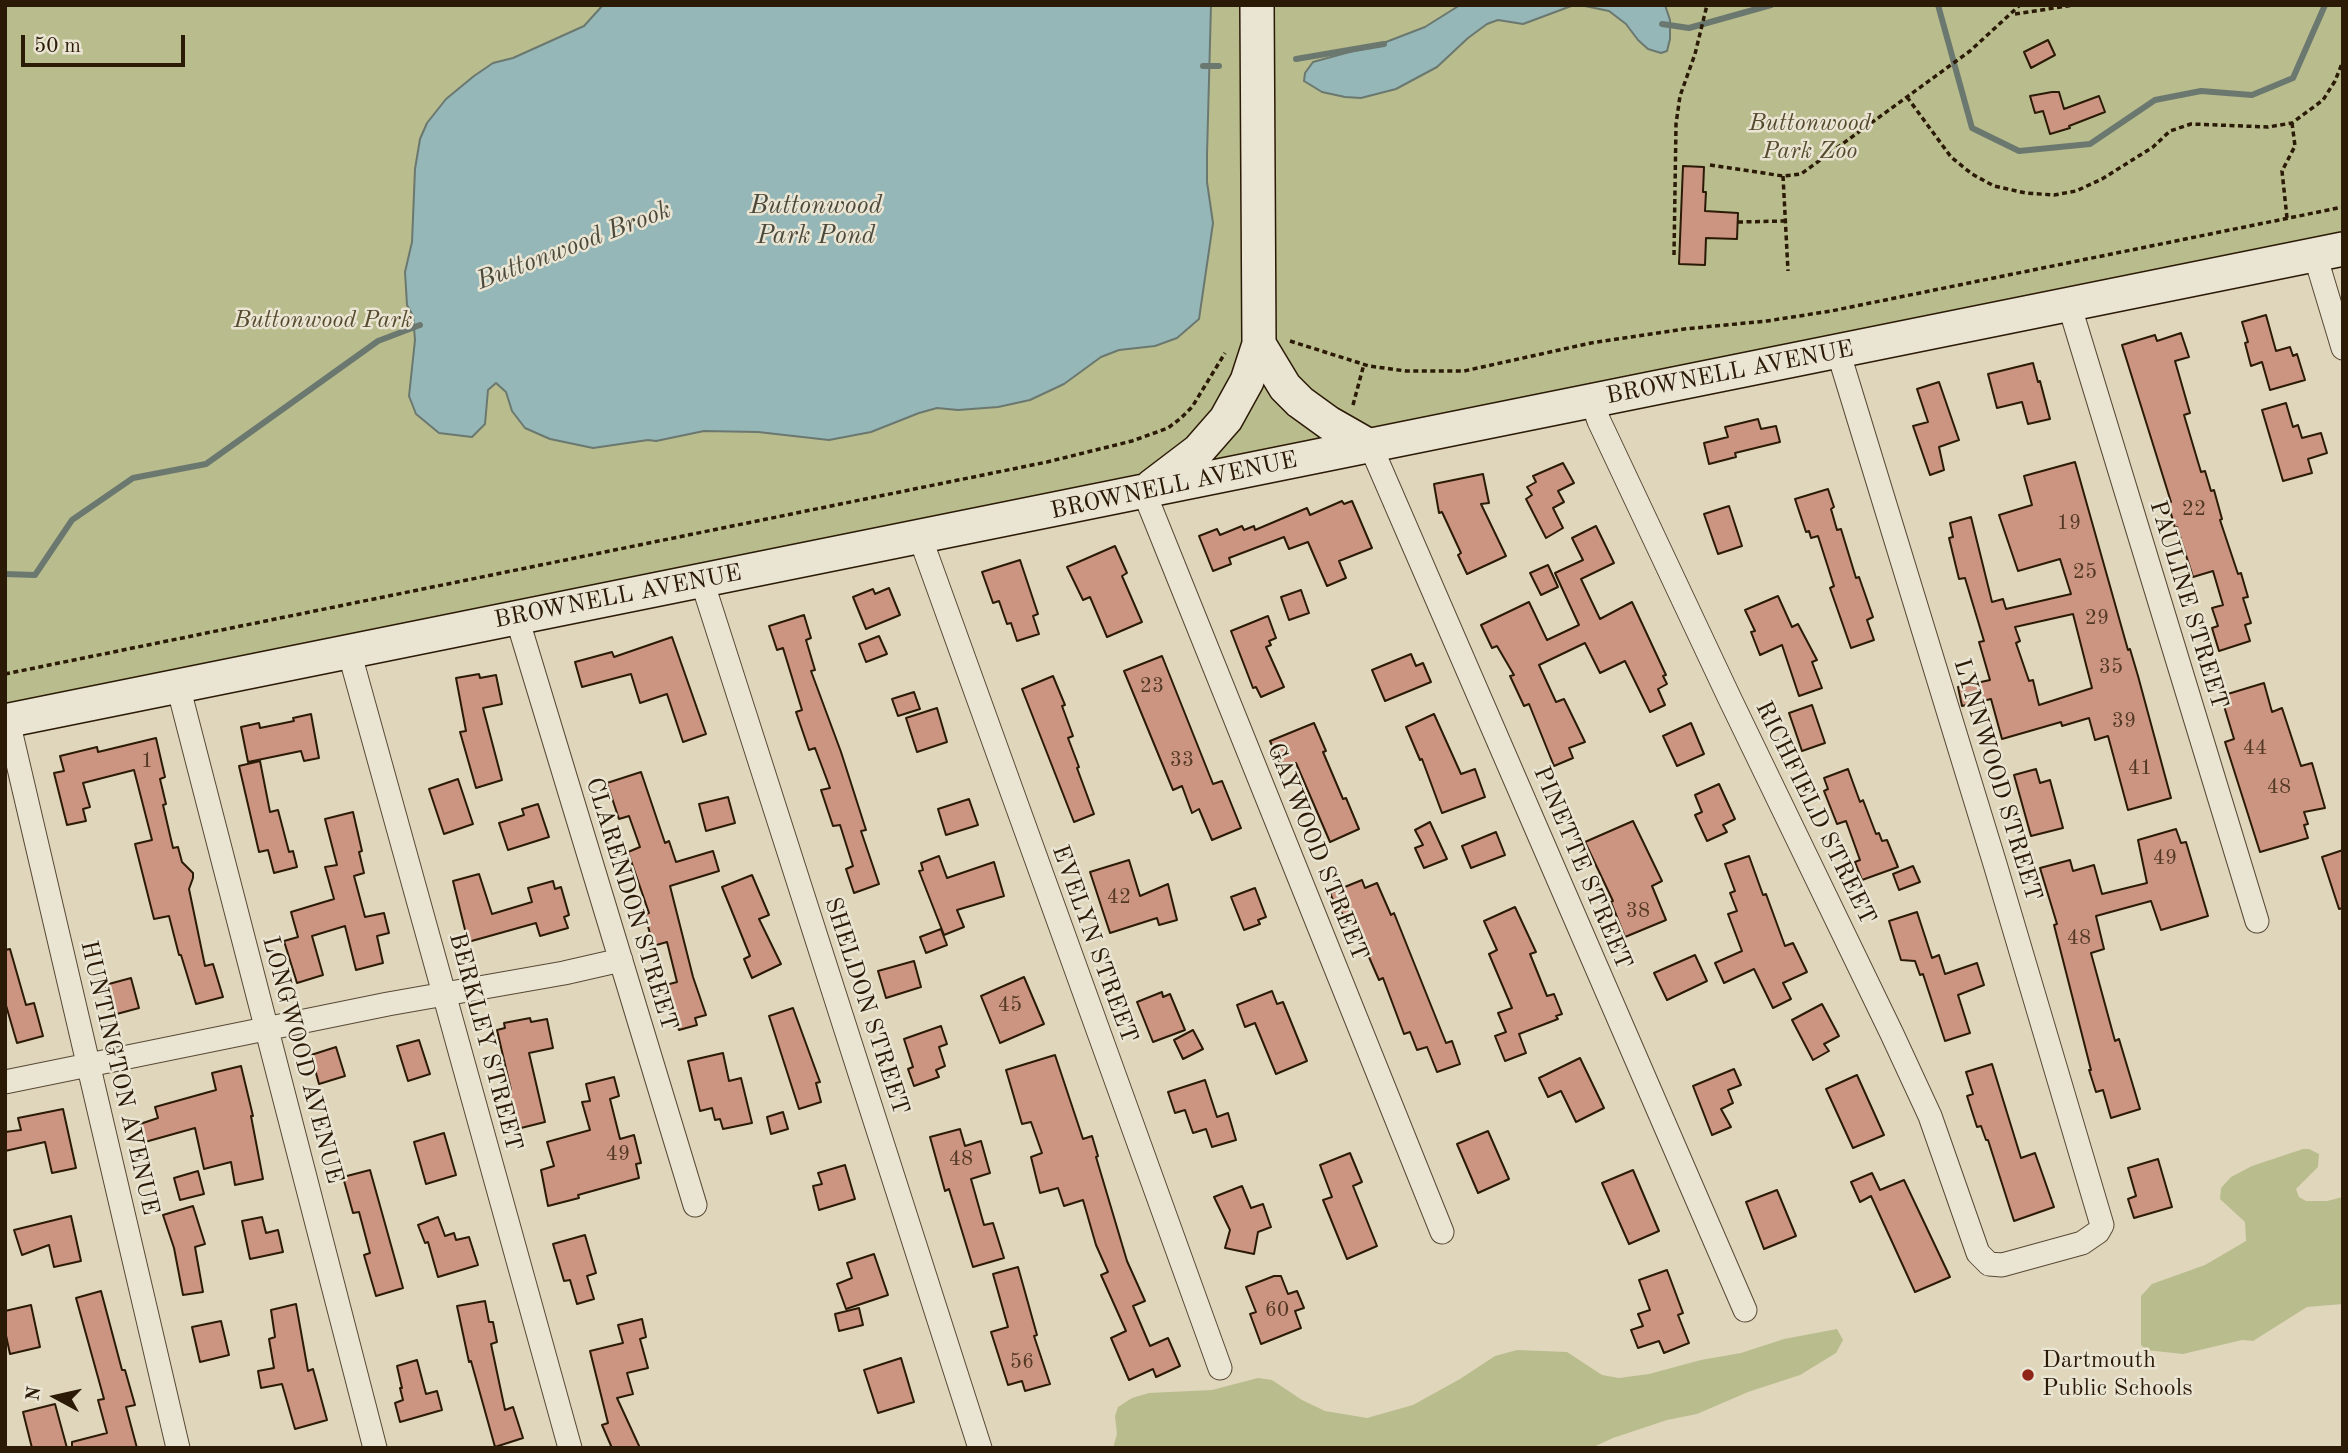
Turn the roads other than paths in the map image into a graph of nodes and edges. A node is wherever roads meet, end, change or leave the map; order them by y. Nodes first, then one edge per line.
1 (1257, 5) edge
2 (2329, 252) edge
3 (2069, 304) junction
4 (1259, 344) junction
5 (2343, 348) edge
6 (1838, 351) junction
7 (1592, 401) junction
8 (1371, 447) junction
9 (1144, 492) junction
10 (920, 537) junction
11 (702, 581) junction
12 (517, 618) junction
13 (349, 651) junction
14 (178, 686) junction
15 (7, 721) edge
16 (2257, 921) dead end
17 (621, 960) junction
18 (444, 994) junction
19 (267, 1030) junction
20 (88, 1064) junction
21 (5, 1082) edge
22 (695, 1205) dead end
23 (1442, 1232) dead end
24 (1978, 1253) joint
25 (1745, 1310) dead end
26 (1220, 1368) dead end
27 (178, 1448) edge
28 (375, 1448) edge
29 (570, 1448) edge
30 (980, 1448) edge

1 - 4 main road
2 - 3 main road, BROWNELL AVENUE
2 - 5 street
3 - 6 main road, BROWNELL AVENUE
3 - 16 street, PAULINE STREET
4 - 8 main road
4 - 9 main road
6 - 7 main road, BROWNELL AVENUE
6 - 24 street, LYNNWOOD STREET
7 - 8 main road, BROWNELL AVENUE
7 - 24 street, RICHFIELD STREET
8 - 9 main road, BROWNELL AVENUE
8 - 25 street, PINETTE STREET
9 - 10 main road, BROWNELL AVENUE
9 - 23 street, GAYWOOD STREET
10 - 11 main road, BROWNELL AVENUE
10 - 26 street, EVELYN STREET
11 - 12 main road, BROWNELL AVENUE
11 - 30 street, SHELDON STREET
12 - 13 main road, BROWNELL AVENUE
12 - 17 street, CLARENDON STREET
13 - 14 main road, BROWNELL AVENUE
13 - 18 street, BERKLEY STREET
14 - 15 main road, BROWNELL AVENUE
14 - 19 street, LONGWOOD AVENUE
15 - 20 street, HUNTINGTON AVENUE
17 - 18 street
17 - 22 street, CLARENDON STREET
18 - 19 street
18 - 29 street, BERKLEY STREET
19 - 20 street
19 - 28 street, LONGWOOD AVENUE
20 - 21 street
20 - 27 street, HUNTINGTON AVENUE

